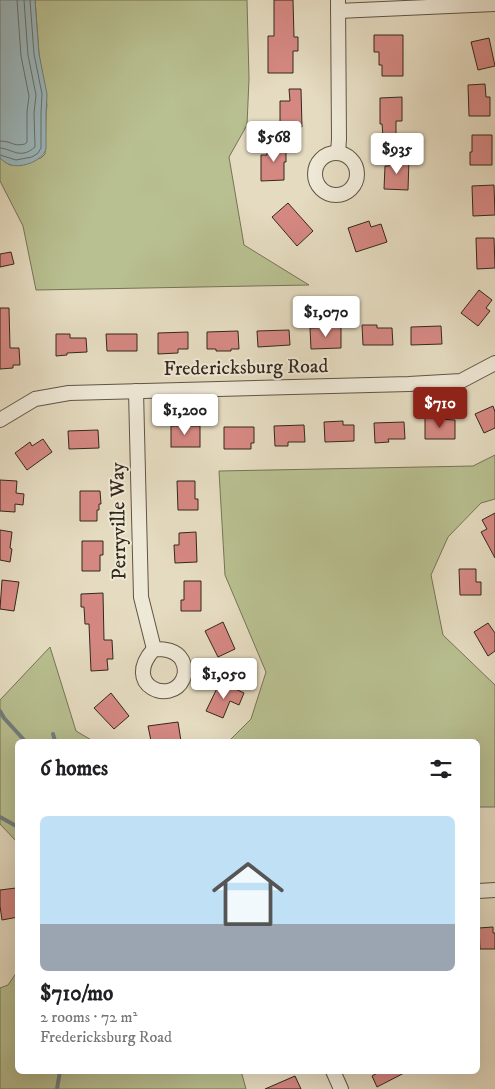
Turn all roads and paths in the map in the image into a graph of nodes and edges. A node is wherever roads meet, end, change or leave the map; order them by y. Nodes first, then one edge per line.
1 (495, 4) edge
2 (338, 5) edge
3 (338, 153) dead end
4 (495, 363) edge
5 (136, 391) junction
6 (0, 420) edge
7 (154, 649) dead end
8 (495, 890) edge
9 (480, 891) edge
10 (334, 1074) edge
11 (340, 1089) edge

1 - 2 street
2 - 3 street
4 - 5 street, Fredericksburg Road
5 - 6 street, Fredericksburg Road
5 - 7 street, Perryville Way
8 - 9 street
10 - 11 street

